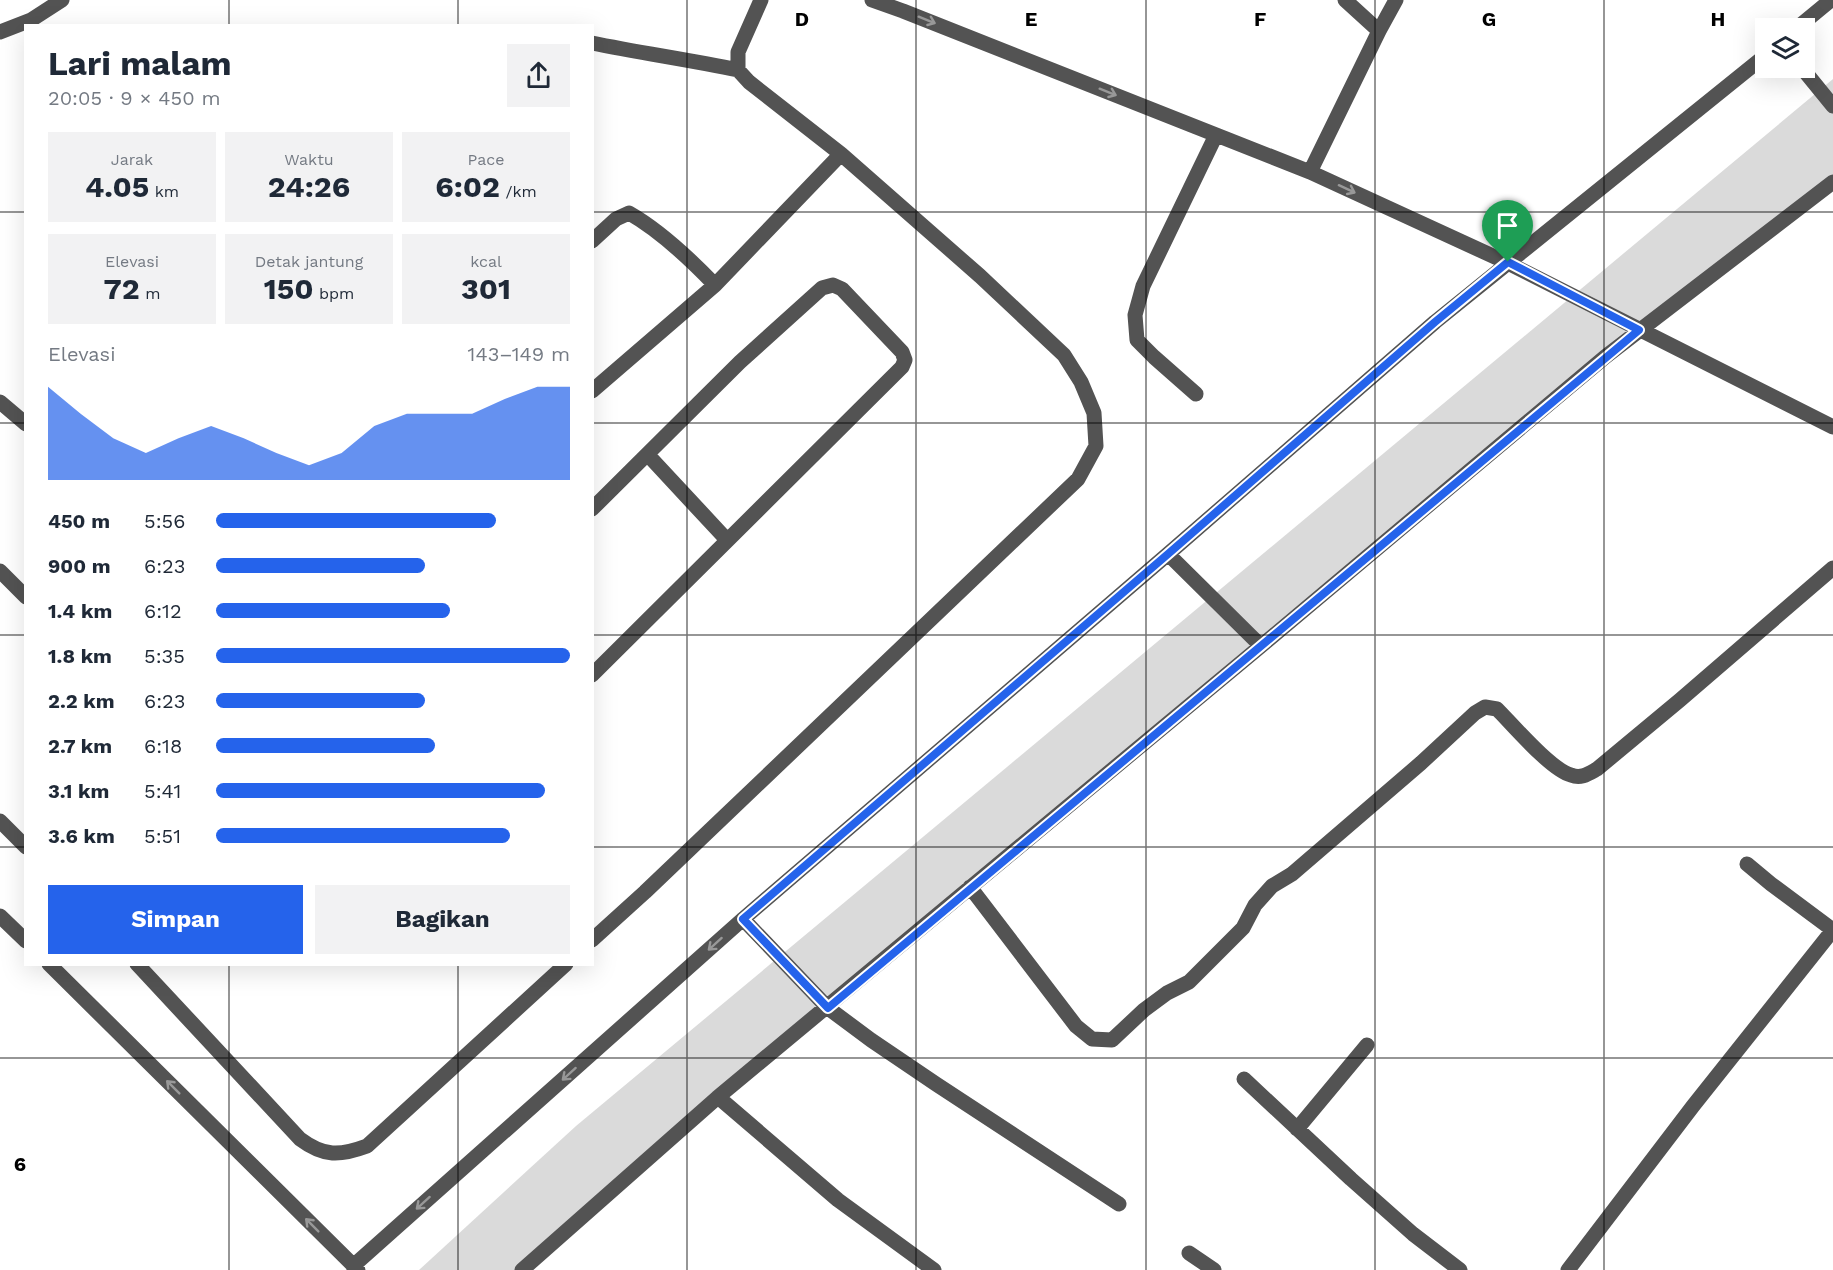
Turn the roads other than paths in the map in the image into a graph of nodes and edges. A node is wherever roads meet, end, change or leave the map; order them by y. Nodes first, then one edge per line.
1 (62, 0) edge
2 (761, 0) edge
3 (872, 0) edge
4 (1345, 0) edge
5 (1396, 0) edge
6 (1830, 0) edge
7 (1809, 18) edge
8 (1379, 31) junction
9 (0, 32) edge
10 (594, 44) edge
11 (1755, 64) edge
12 (738, 70) junction
13 (1810, 78) edge
14 (1833, 106) edge
15 (1216, 135) junction
16 (841, 154) junction
17 (1310, 172) junction
18 (1833, 182) edge
19 (594, 239) edge
20 (1508, 262) junction
21 (716, 285) junction
22 (1634, 334) junction
23 (594, 389) edge
24 (1196, 394) dead end
25 (0, 402) edge
26 (24, 422) edge
27 (1833, 427) edge
28 (648, 455) junction
29 (594, 507) edge
30 (727, 540) junction
31 (1168, 554) junction
32 (1833, 568) edge
33 (0, 571) edge
34 (24, 595) edge
35 (1261, 646) junction
36 (594, 673) edge
37 (0, 821) edge
38 (24, 845) edge
39 (1747, 864) dead end
40 (970, 887) junction
41 (0, 916) edge
42 (743, 919) junction
43 (594, 938) edge
44 (24, 939) edge
45 (51, 966) edge
46 (139, 966) edge
47 (564, 966) edge
48 (828, 1008) junction
49 (1366, 1045) dead end
50 (1244, 1079) dead end
51 (718, 1097) junction
52 (1297, 1129) junction
53 (1119, 1204) dead end
54 (1188, 1253) dead end
55 (356, 1268) edge
56 (522, 1270) edge
57 (934, 1270) edge
58 (1214, 1270) edge
59 (1460, 1270) edge
60 (1568, 1270) edge

1 - 9 street
2 - 12 street
3 -> 15 street
4 - 8 street
5 - 8 street
6 - 7 street
8 - 17 street
10 - 12 street
11 - 20 street
12 - 16 street
13 - 14 street
15 - 17 street
15 - 24 street
16 - 21 street
16 - 43 street
17 -> 20 street
18 - 22 street
19 - 21 street
20 - 22 street
20 - 31 street
21 - 23 street
22 - 27 street
22 - 35 street
25 - 26 street
28 - 29 street
28 - 30 street
28 - 30 street
30 - 36 street
31 - 35 street
31 - 42 street
32 - 40 street
33 - 34 street
35 - 40 street
37 - 38 street
39 - 60 street
40 - 48 street
41 - 44 street
42 - 48 street
42 -> 55 street
55 -> 45 street
46 - 47 street
48 - 51 street
48 - 53 street
49 - 52 street
50 - 52 street
51 - 56 street
51 - 57 street
52 - 59 street
54 - 58 street

